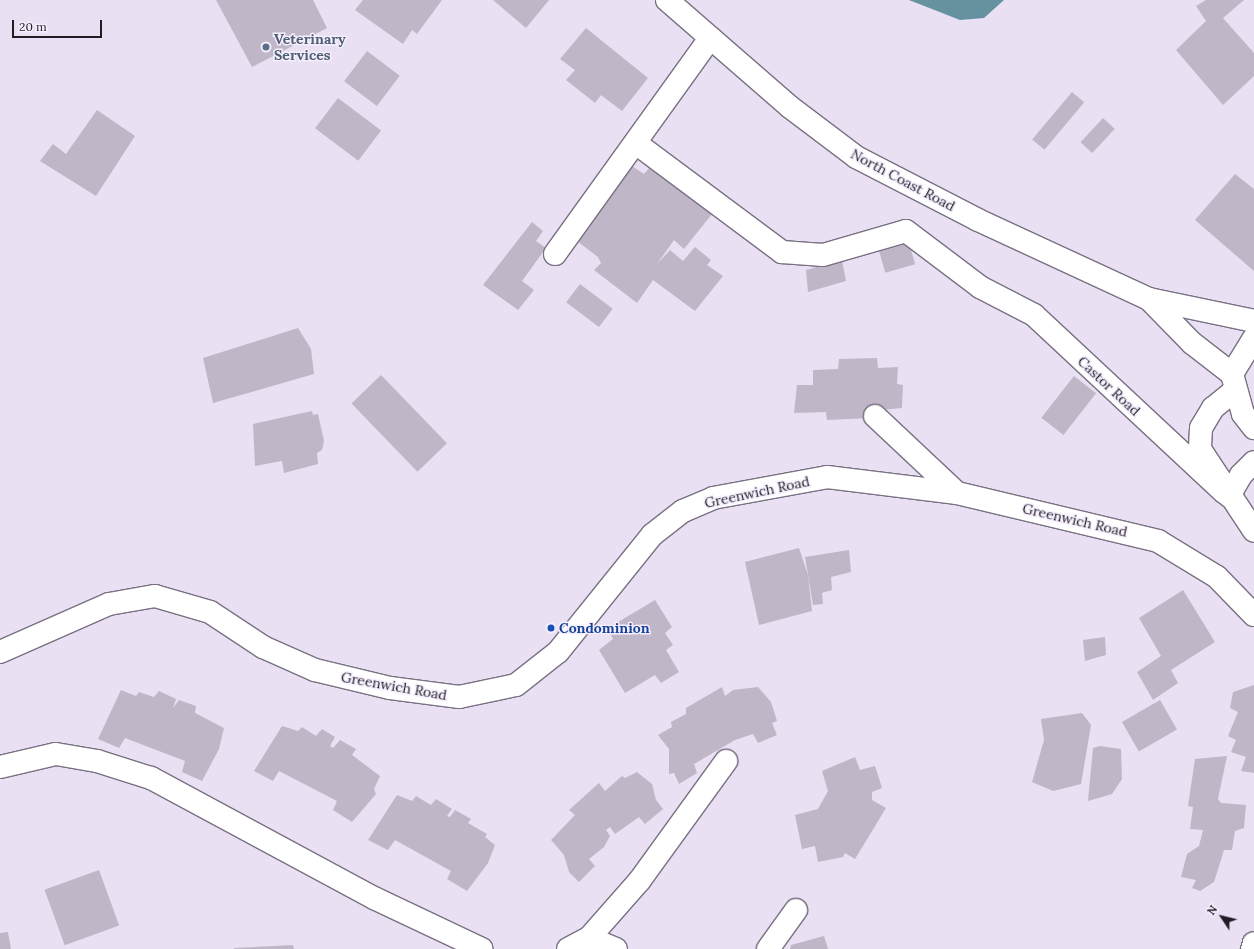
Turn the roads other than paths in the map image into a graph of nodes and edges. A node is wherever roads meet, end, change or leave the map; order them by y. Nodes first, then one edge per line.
1 (667, 0) edge
2 (710, 38) junction
3 (637, 144) junction
4 (555, 254) dead end
5 (1149, 299) junction
6 (1254, 321) edge
7 (1254, 338) edge
8 (1233, 383) junction
9 (875, 416) dead end
10 (1254, 428) edge
11 (1254, 462) edge
12 (957, 494) junction
13 (1229, 496) junction
14 (1254, 531) edge
15 (1254, 615) edge
16 (0, 652) edge
17 (726, 761) dead end
18 (0, 767) edge
19 (796, 910) dead end
20 (589, 938) junction
21 (1254, 943) edge
22 (482, 949) edge
23 (568, 949) edge
24 (616, 949) edge
25 (768, 949) edge
26 (1252, 949) edge

1 - 2 street, North Coast Road
2 - 3 street
2 - 5 street, North Coast Road
3 - 4 street
3 - 13 street, Castor Road
5 - 6 street
5 - 8 street
7 - 8 street
8 - 10 street
8 - 13 street
9 - 12 street
11 - 13 street
12 - 15 street, Greenwich Road
12 - 16 street, Greenwich Road
13 - 14 street, Castor Road
17 - 20 street
18 - 22 street
19 - 25 street
20 - 23 street
20 - 24 street
21 - 26 street

